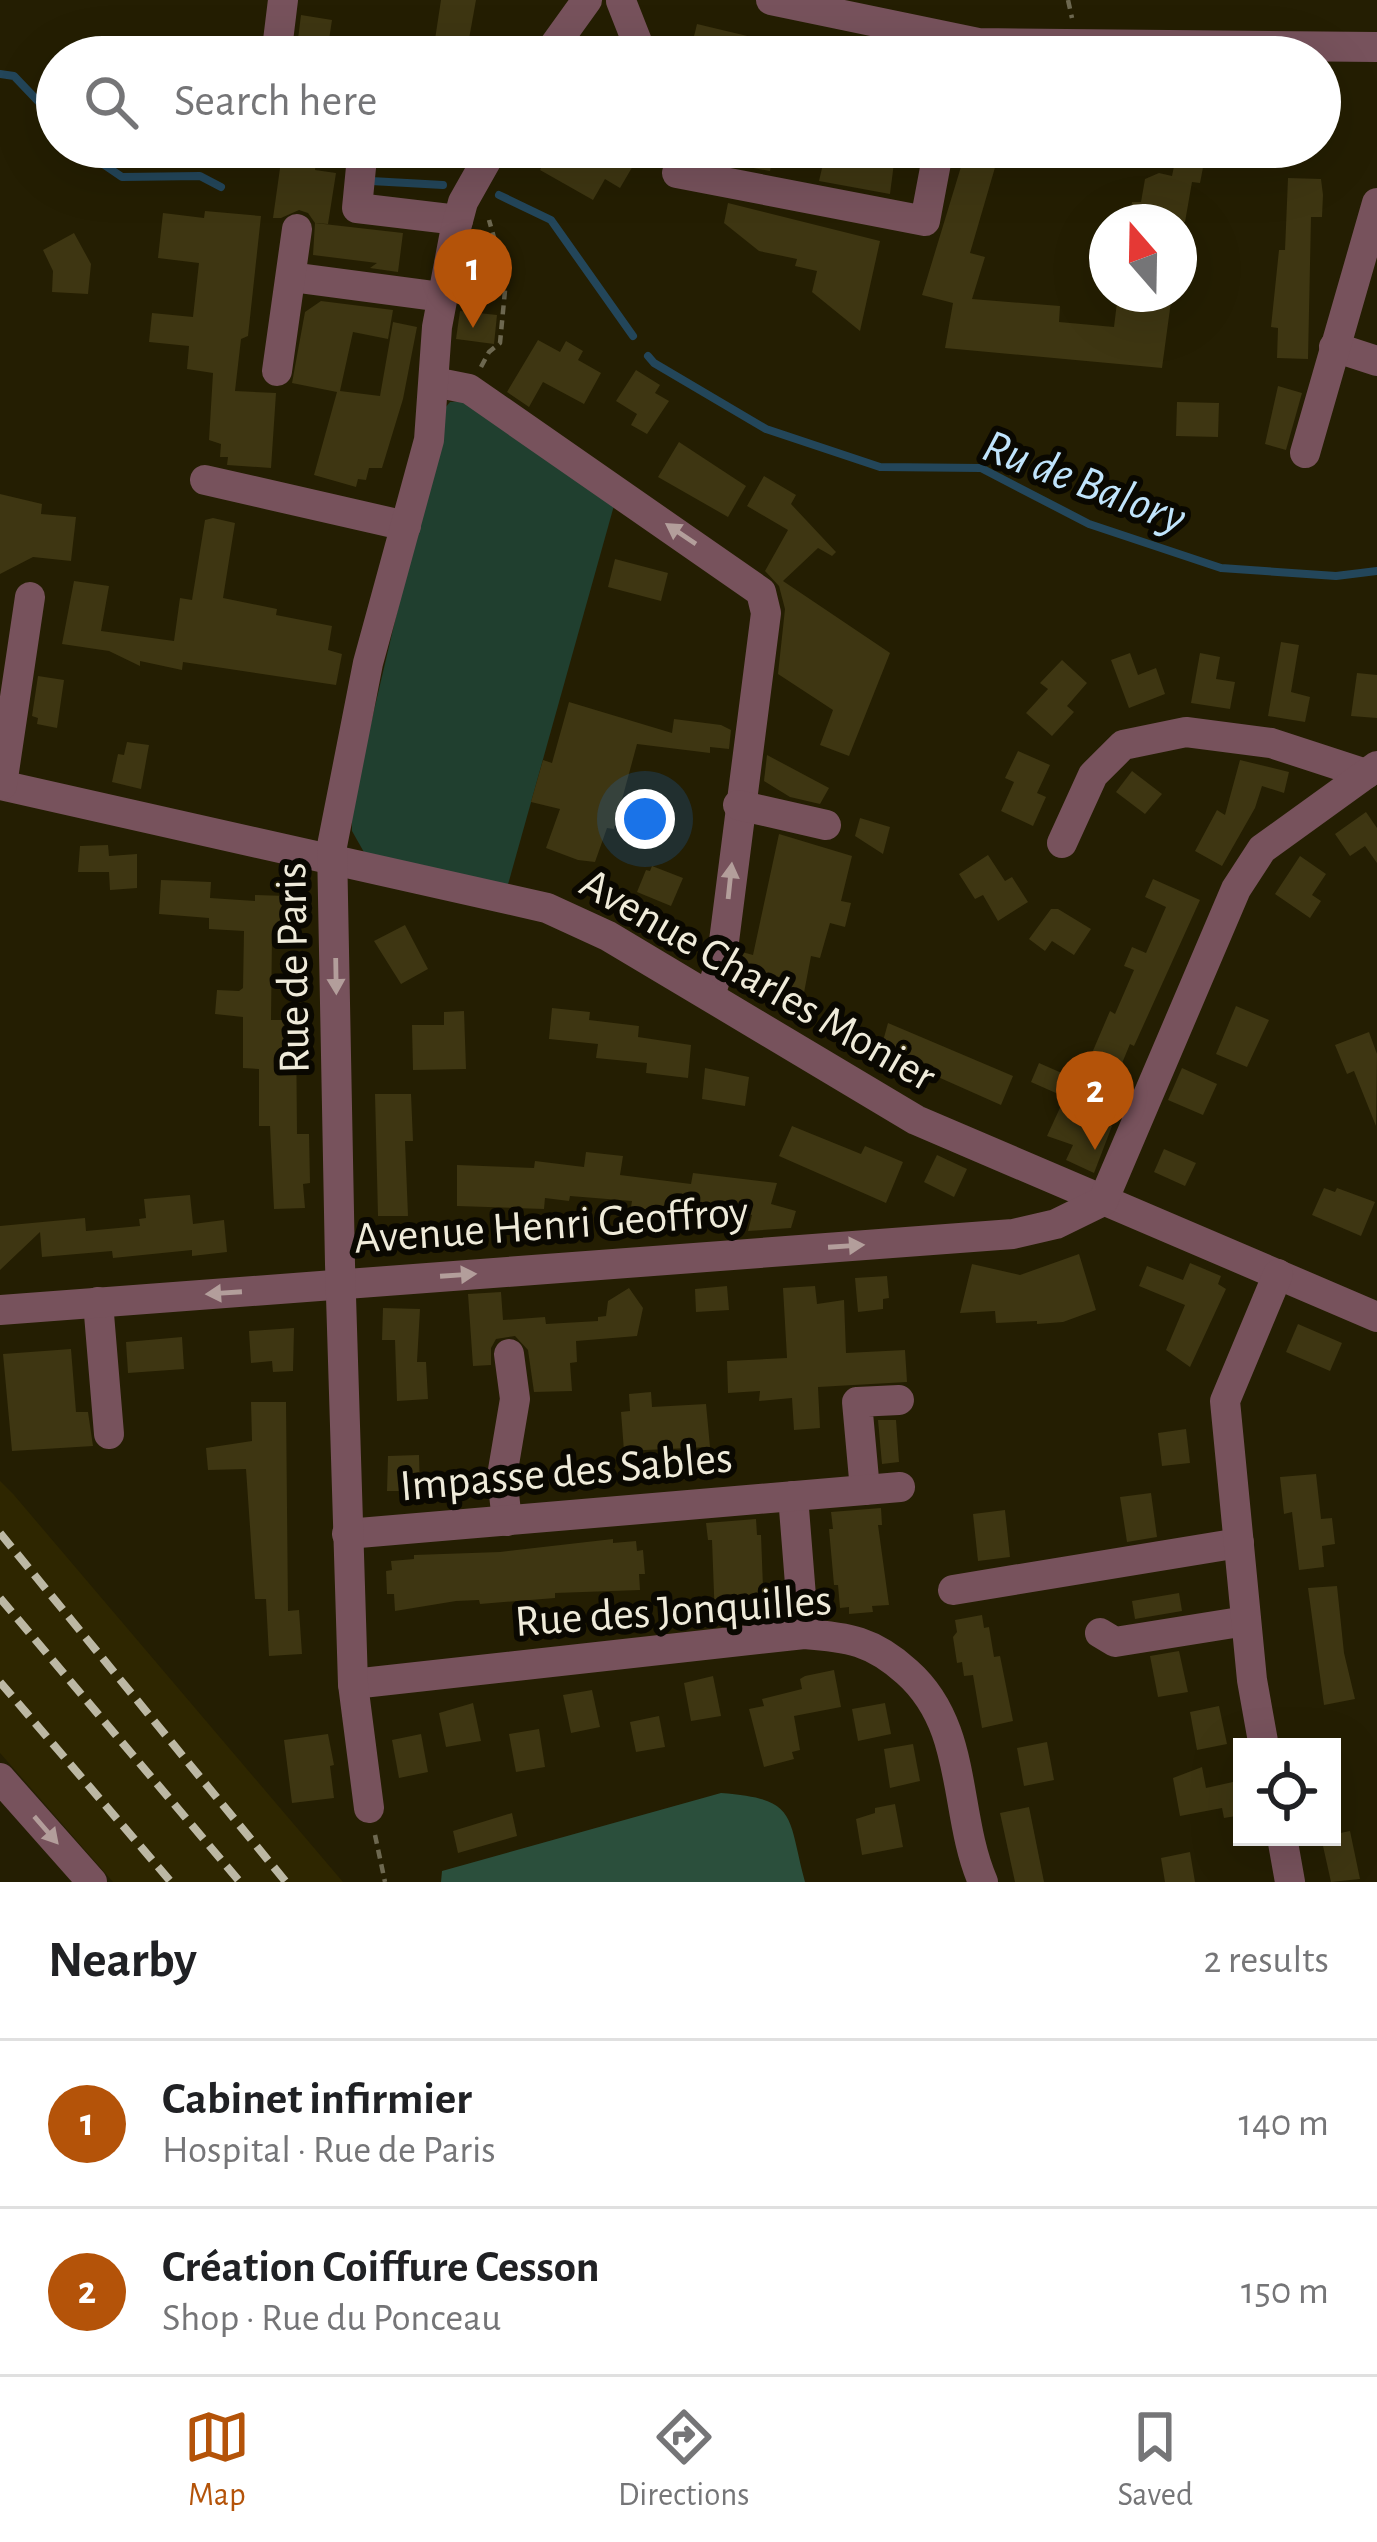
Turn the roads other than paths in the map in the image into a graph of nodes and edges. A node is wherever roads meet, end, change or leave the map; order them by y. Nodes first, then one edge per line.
1 (284, 0) edge
2 (587, 0) edge
3 (771, 0) edge
4 (621, 1) edge
5 (894, 13) edge
6 (278, 36) edge
7 (561, 36) edge
8 (635, 36) edge
9 (936, 36) edge
10 (1341, 47) edge
11 (1377, 47) edge
12 (361, 168) edge
13 (482, 168) edge
14 (935, 168) edge
15 (676, 173) dead end
16 (1377, 203) edge
17 (458, 220) junction
18 (298, 229) dead end
19 (291, 277) junction
20 (442, 297) junction
21 (1334, 347) junction
22 (1377, 362) edge
23 (277, 370) dead end
24 (434, 382) junction
25 (1305, 453) dead end
26 (206, 480) dead end
27 (406, 526) junction
28 (30, 597) dead end
29 (1371, 770) edge
30 (1, 785) edge
31 (738, 805) junction
32 (826, 825) dead end
33 (1062, 843) dead end
34 (335, 859) junction
35 (710, 996) junction
36 (1103, 1201) junction
37 (1278, 1274) junction
38 (341, 1284) junction
39 (98, 1302) junction
40 (0, 1310) edge
41 (1377, 1318) edge
42 (508, 1354) dead end
43 (899, 1400) dead end
44 (109, 1434) dead end
45 (901, 1487) dead end
46 (865, 1490) junction
47 (793, 1496) junction
48 (507, 1521) junction
49 (347, 1534) junction
50 (1239, 1544) junction
51 (953, 1590) dead end
52 (1246, 1621) junction
53 (1100, 1633) dead end
54 (804, 1634) junction
55 (353, 1684) junction
56 (1262, 1738) edge
57 (0, 1778) edge
58 (369, 1808) road end
59 (1284, 1846) edge
60 (92, 1882) edge
61 (983, 1882) edge
62 (1290, 1882) edge

1 - 6 street
2 - 7 street
3 - 5 street
4 - 8 street
5 - 9 street
10 - 11 street
12 - 17 street
13 - 17 street, Rue de Paris
14 - 15 street
16 - 21 street
17 - 20 street, Rue de Paris
18 - 19 street
19 - 20 street
19 - 23 street
20 - 24 street, Rue de Paris
21 - 22 street
21 - 25 street
24 - 27 street, Rue de Paris
31 -> 24 street
26 - 27 street
27 - 34 street, Rue de Paris
28 - 30 street
29 - 33 street
29 - 36 street
30 - 34 street, Avenue Charles Monier
31 - 32 street
35 -> 31 street
34 - 35 street, Avenue Charles Monier
34 -> 38 street, Rue de Paris
35 - 36 street, Avenue Charles Monier
36 - 37 street, Avenue Charles Monier
38 -> 36 street, Avenue Henri Geoffroy
37 - 41 street, Avenue Charles Monier
37 - 50 street
38 -> 39 street, Avenue Henri Geoffroy
38 - 49 street, Rue de Paris
39 - 40 street, Avenue Henri Geoffroy
39 - 44 street
42 - 48 street
43 - 46 street
45 - 46 street, Impasse des Sables
46 - 47 street, Impasse des Sables
47 - 48 street, Impasse des Sables
47 - 54 street, Impasse des Sables
48 - 49 street, Impasse des Sables
49 - 55 street, Rue de Paris
50 - 51 street
50 - 52 street
52 - 53 street
52 - 56 street
54 - 55 street, Rue des Jonquilles
54 - 61 street, Rue des Jonquilles
55 - 58 street, Rue de Paris
57 -> 60 street
59 - 62 street

